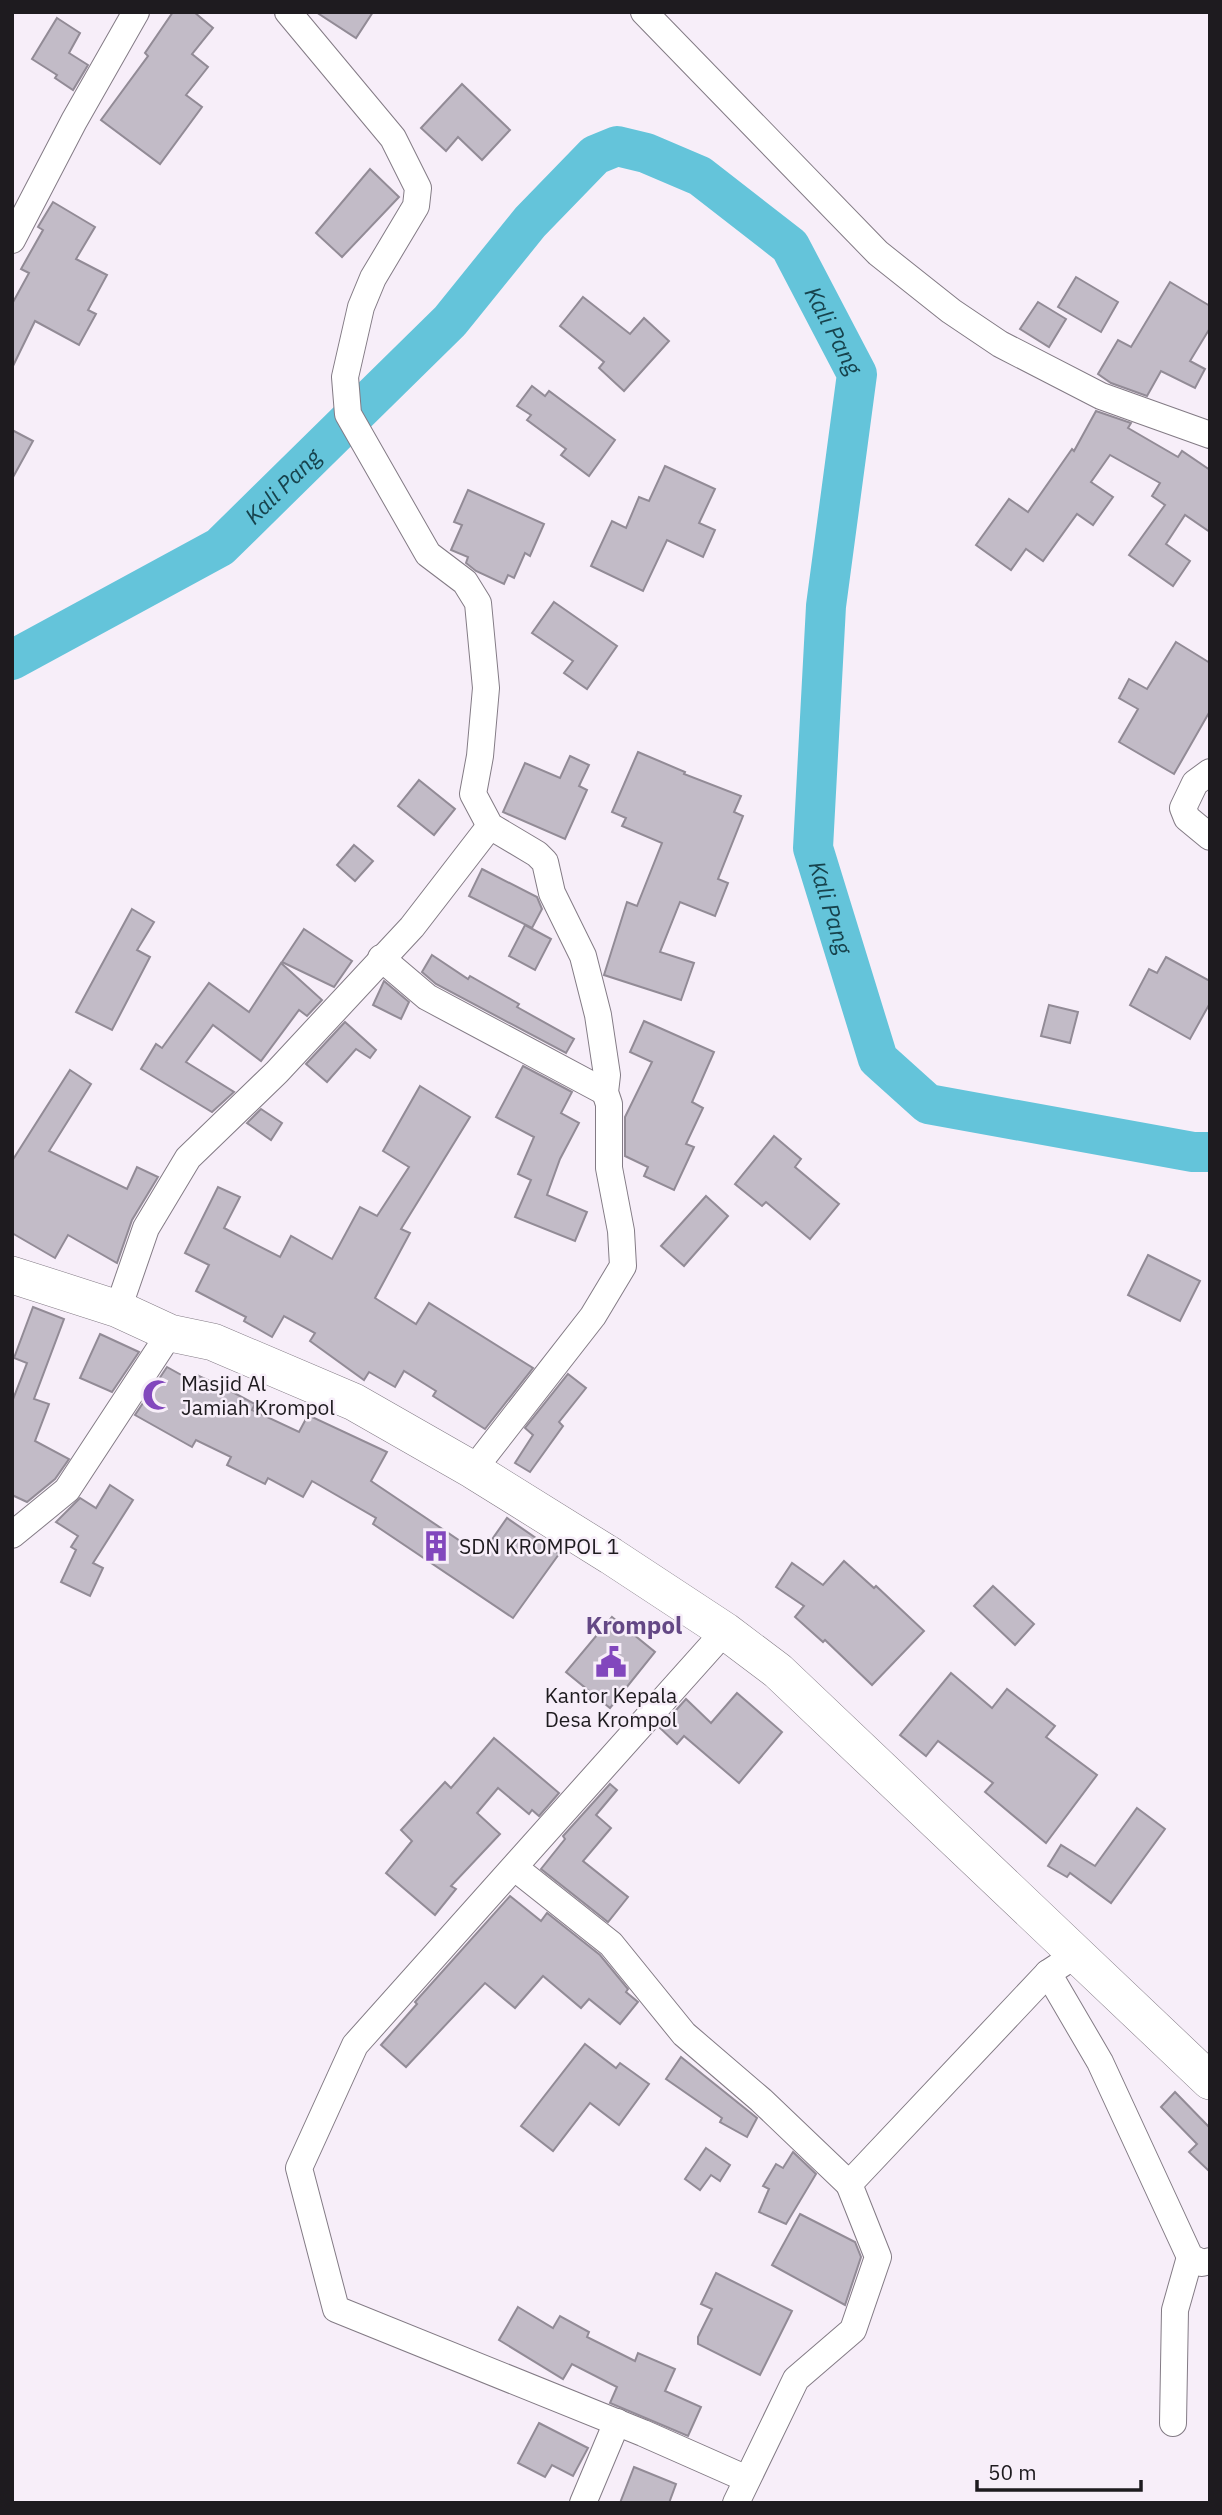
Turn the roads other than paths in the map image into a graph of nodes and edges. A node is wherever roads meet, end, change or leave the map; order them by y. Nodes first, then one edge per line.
1 (136, 12) edge
2 (288, 12) edge
3 (643, 12) edge
4 (12, 240) edge
5 (1210, 435) edge
6 (1210, 772) edge
7 (490, 826) junction
8 (1210, 836) edge
9 (381, 958) junction
10 (605, 1092) junction
11 (12, 1275) edge
12 (118, 1309) junction
13 (170, 1333) junction
14 (473, 1471) junction
15 (12, 1535) edge
16 (725, 1631) junction
17 (514, 1868) junction
18 (1063, 1964) junction
19 (1210, 2081) edge
20 (849, 2184) junction
21 (1200, 2259) edge
22 (617, 2422) junction
23 (1173, 2423) dead end
24 (747, 2479) junction
25 (583, 2503) edge
26 (736, 2503) edge

1 - 4 street
2 - 7 street
3 - 5 street
6 - 8 street
7 - 9 street
7 - 10 street
9 - 10 street
9 - 12 street
10 - 14 street
11 - 12 street
12 - 13 street
13 - 14 street
13 - 15 street
14 - 16 street
16 - 17 street
16 - 18 street
17 - 20 street
17 - 22 street
18 - 19 street
18 - 20 street
18 - 21 street
20 - 24 street
21 - 23 street
22 - 24 street
22 - 25 street
24 - 26 street

